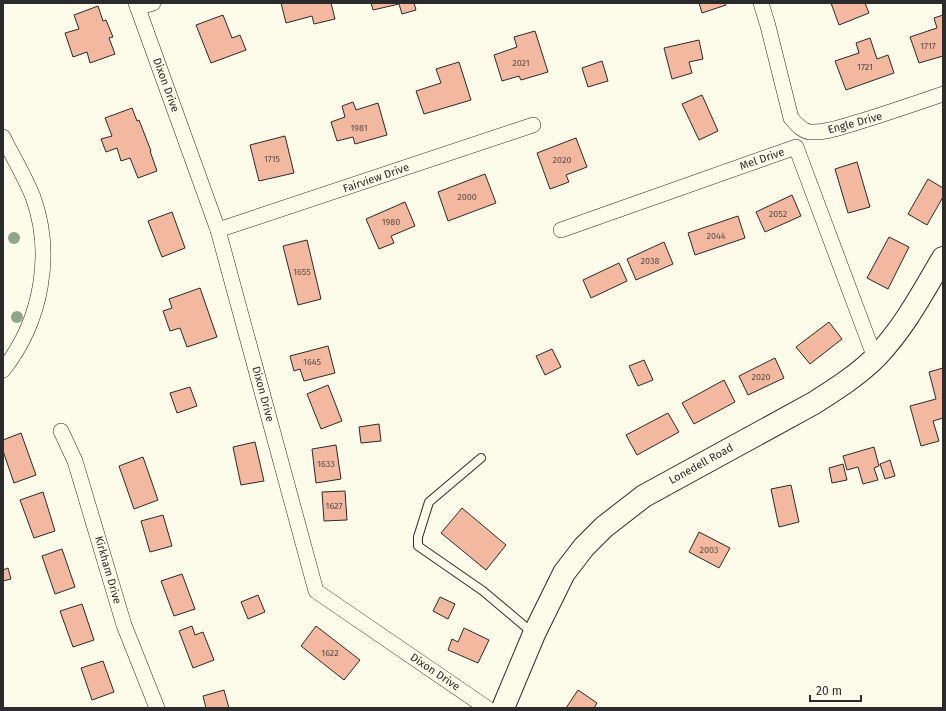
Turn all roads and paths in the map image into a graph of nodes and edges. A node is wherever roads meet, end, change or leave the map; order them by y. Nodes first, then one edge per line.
1 (153, 3) edge
2 (761, 3) edge
3 (137, 6) edge
4 (943, 94) edge
5 (533, 125) dead end
6 (3, 137) edge
7 (218, 230) junction
8 (561, 230) dead end
9 (943, 258) edge
10 (875, 358) junction
11 (3, 370) edge
12 (61, 431) dead end
13 (481, 458) dead end
14 (534, 634) junction
15 (157, 708) edge
16 (487, 708) edge
17 (503, 708) edge

1 - 3 street
2 - 4 street, Engle Drive
3 - 7 street, Dixon Drive
5 - 7 street, Fairview Drive
6 - 11 street
7 - 16 street, Dixon Drive
8 - 10 street, Mel Drive
9 - 10 street, Lonedell Road
10 - 14 street, Lonedell Road
12 - 15 street, Kirkham Drive
13 - 14 lane
14 - 17 street, Lonedell Road

